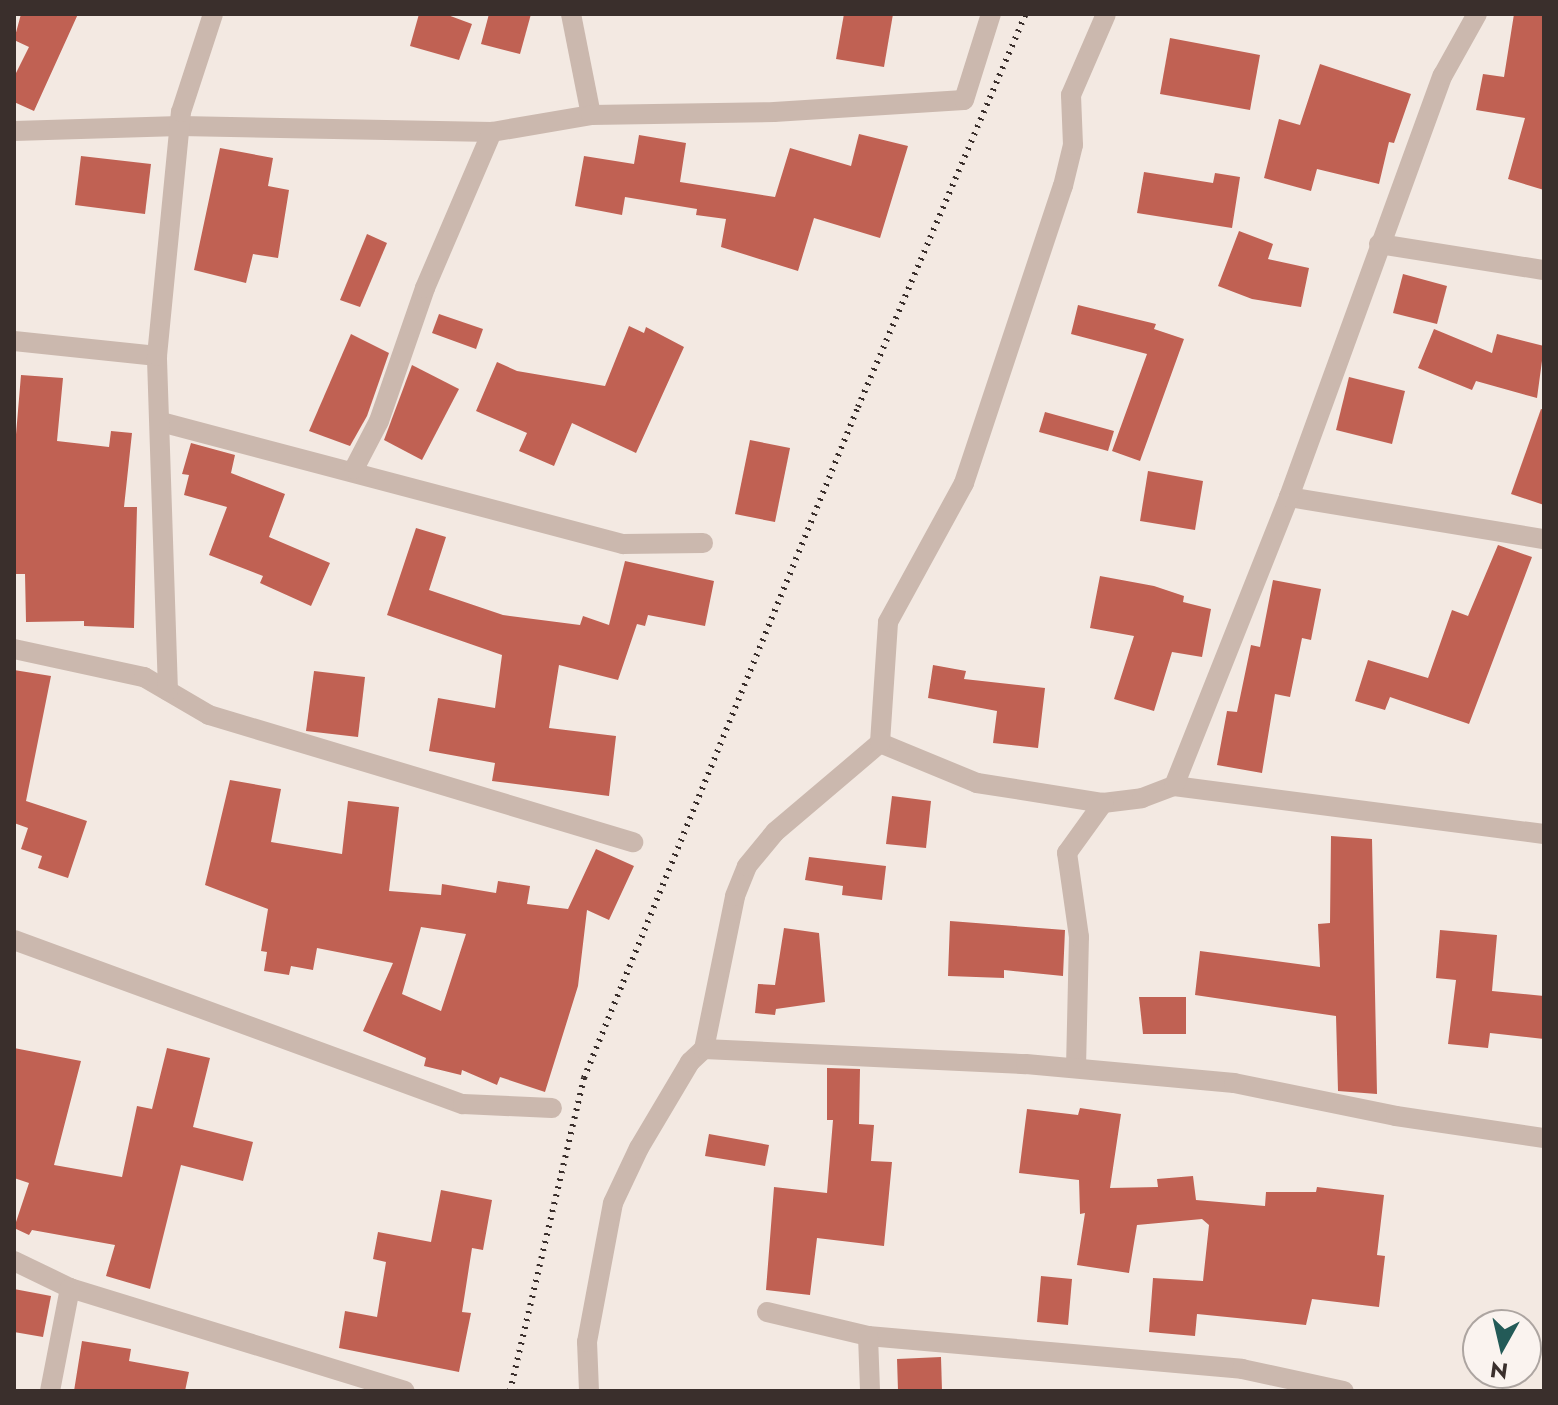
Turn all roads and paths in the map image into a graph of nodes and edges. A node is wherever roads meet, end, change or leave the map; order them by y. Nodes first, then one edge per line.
1 (213, 14) edge
2 (571, 14) edge
3 (991, 14) edge
4 (1106, 14) edge
5 (1477, 14) edge
6 (591, 115) junction
7 (180, 126) junction
8 (14, 131) edge
9 (492, 132) junction
10 (1379, 244) junction
11 (1544, 270) edge
12 (14, 341) edge
13 (157, 356) junction
14 (161, 422) junction
15 (354, 469) junction
16 (1289, 497) junction
17 (1544, 539) edge
18 (703, 543) dead end
19 (14, 649) edge
20 (167, 656) junction
21 (144, 677) junction
22 (168, 691) junction
23 (880, 743) junction
24 (1174, 786) junction
25 (1103, 803) junction
26 (1544, 834) edge
27 (633, 842) dead end
28 (14, 940) edge
29 (704, 1049) junction
30 (1076, 1068) junction
31 (552, 1108) dead end
32 (1544, 1138) edge
33 (14, 1261) edge
34 (70, 1288) junction
35 (767, 1312) dead end
36 (868, 1336) junction
37 (50, 1391) edge
38 (404, 1391) edge
39 (589, 1391) edge
40 (870, 1391) edge
41 (1344, 1391) edge

1 - 7 street
2 - 6 street
3 - 6 street
4 - 23 street
5 - 10 street
6 - 9 street
7 - 8 street
7 - 9 street
7 - 13 street
9 - 15 street
10 - 11 street
10 - 16 street
12 - 13 street
13 - 14 street
14 - 15 street
14 - 20 street
15 - 18 street
16 - 17 street
16 - 24 street
19 - 21 street
20 - 21 street
20 - 22 street
21 - 22 street
22 - 27 street
23 - 25 street
23 - 29 street
24 - 25 street
24 - 26 street
25 - 30 street
28 - 31 street
29 - 30 street
29 - 39 street
30 - 32 street
33 - 34 street
34 - 37 street
34 - 38 street
35 - 36 street
36 - 40 street
36 - 41 street

